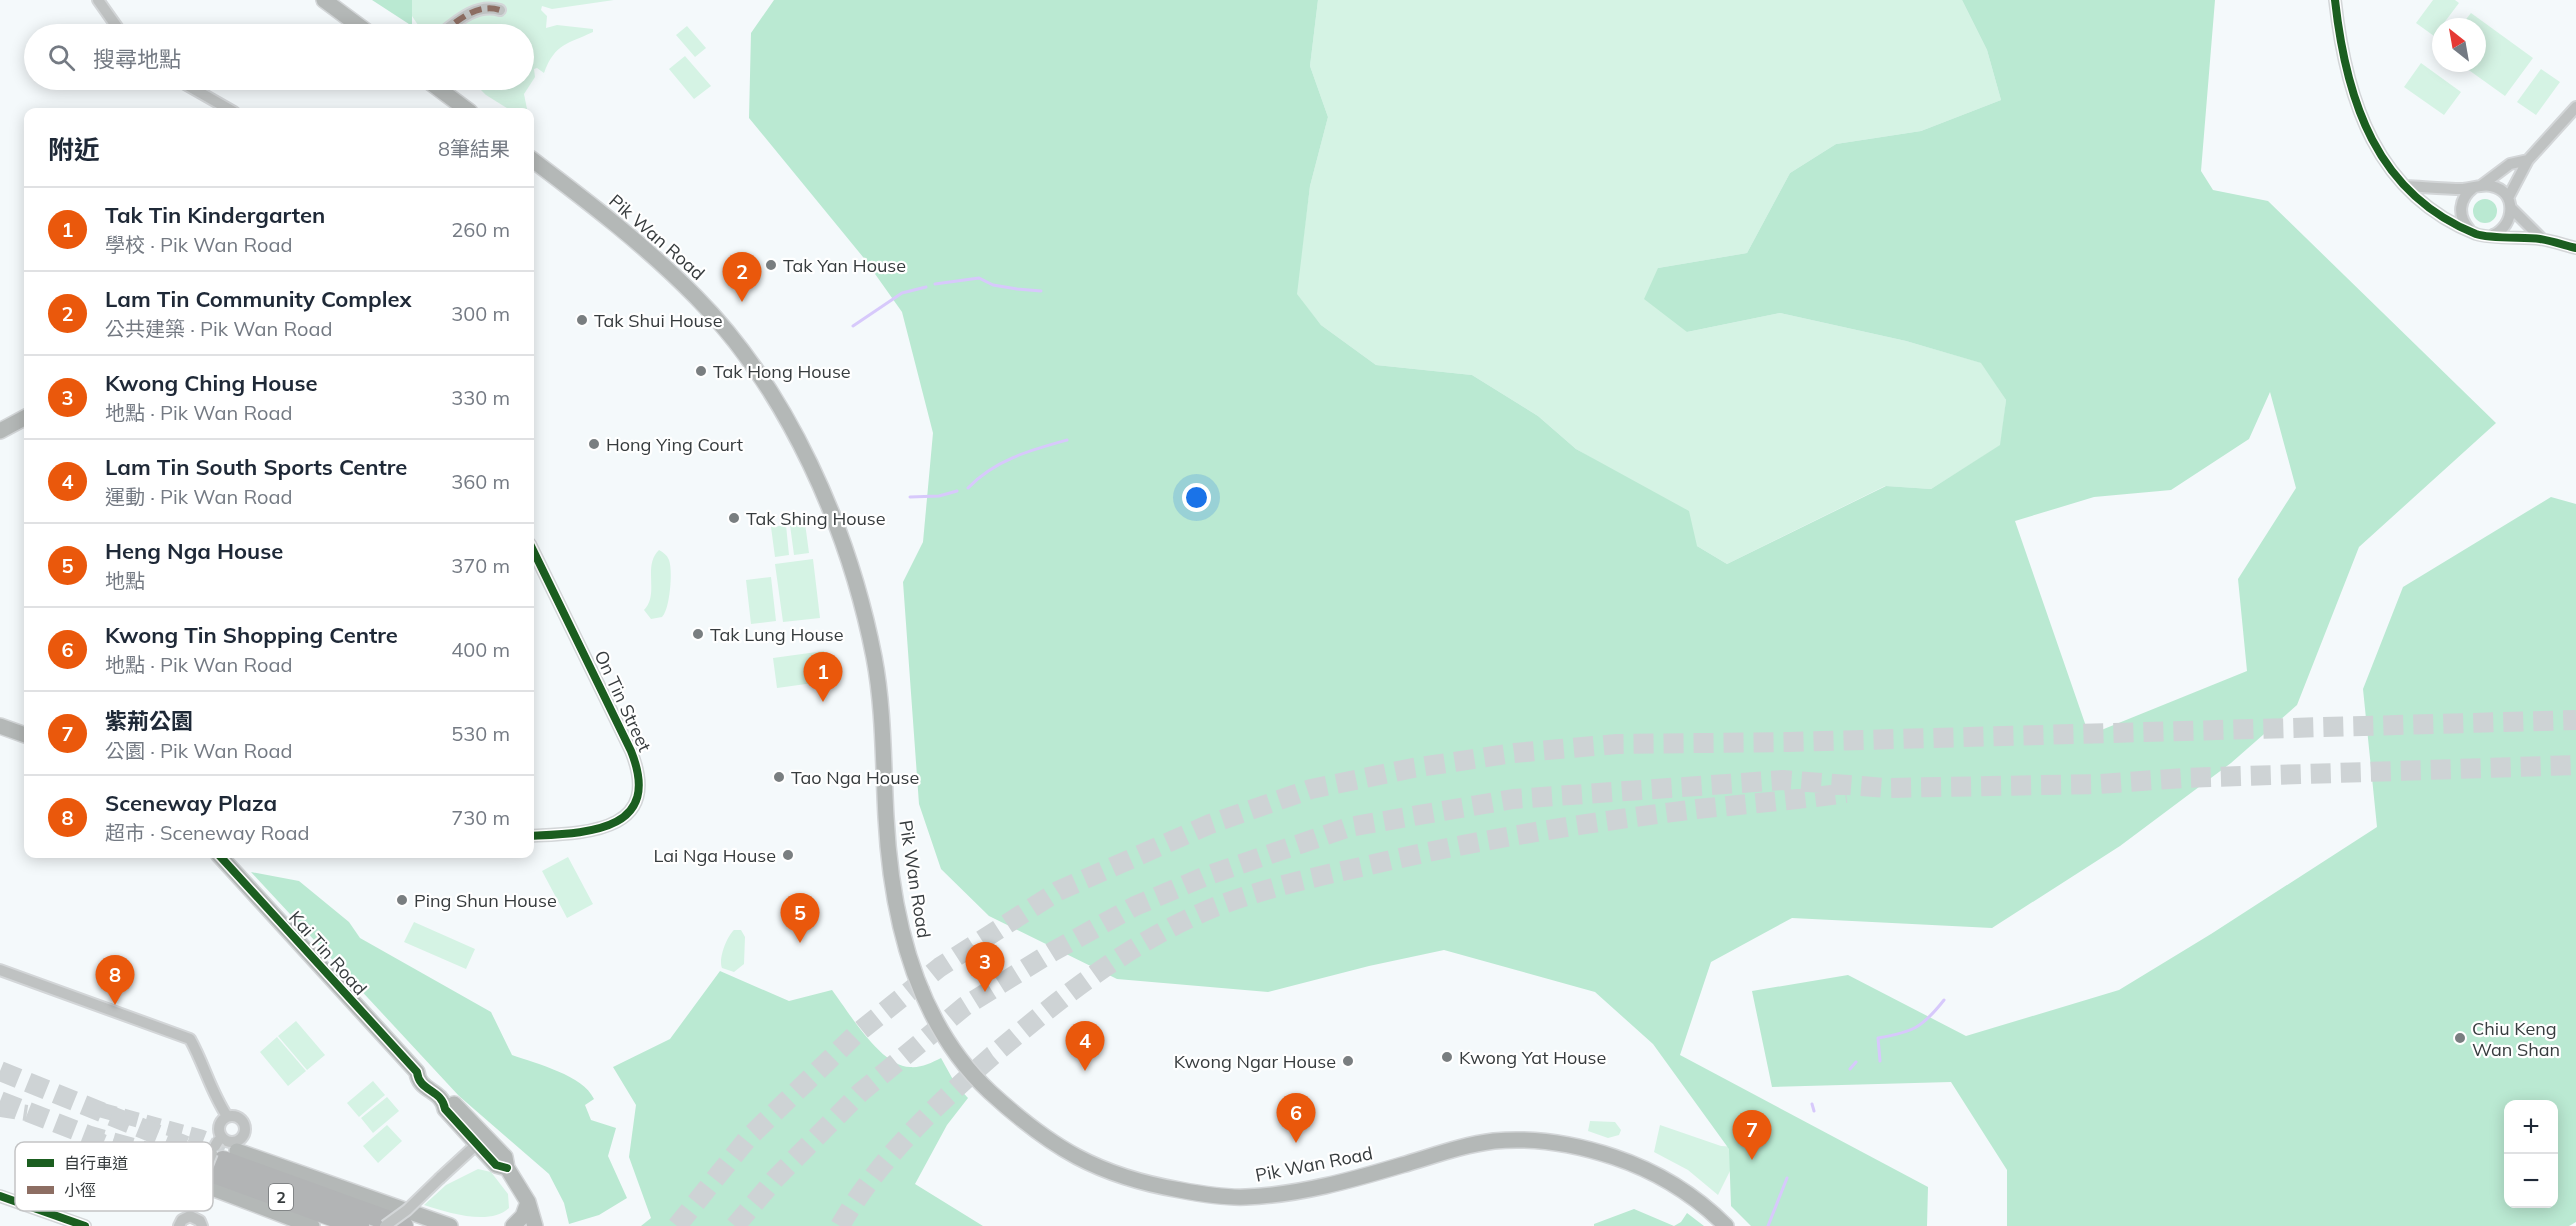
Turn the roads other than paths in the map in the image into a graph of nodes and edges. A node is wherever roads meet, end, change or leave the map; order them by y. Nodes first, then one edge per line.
1 (98, 0) edge
2 (324, 0) edge
3 (2335, 0) edge
4 (494, 6) edge
5 (115, 24) edge
6 (356, 24) edge
7 (454, 24) edge
8 (196, 90) edge
9 (440, 90) edge
10 (2576, 107) edge
11 (227, 108) edge
12 (464, 108) edge
13 (2528, 160) junction
14 (534, 161) edge
15 (2406, 186) junction
16 (2478, 187) junction
17 (2510, 203) junction
18 (2469, 229) junction
19 (2490, 235) junction
20 (2542, 239) junction
21 (2576, 248) edge
22 (24, 418) edge
23 (0, 431) edge
24 (534, 552) edge
25 (0, 726) edge
26 (24, 735) edge
27 (534, 836) edge
28 (222, 858) edge
29 (0, 970) edge
30 (194, 1027) dead end
31 (190, 1038) junction
32 (227, 1116) junction
33 (222, 1137) junction
34 (484, 1143) junction
35 (213, 1151) edge
36 (222, 1168) junction
37 (0, 1196) edge
38 (15, 1201) edge
39 (528, 1202) junction
40 (42, 1211) edge
41 (191, 1211) edge
42 (190, 1216) junction
43 (352, 1218) edge
44 (85, 1226) edge
45 (179, 1226) edge
46 (202, 1226) edge
47 (312, 1226) edge
48 (384, 1226) edge
49 (403, 1226) edge
50 (450, 1226) edge
51 (513, 1226) edge
52 (535, 1226) edge
53 (1726, 1226) edge

1 - 5 street
2 - 6 main road
3 - 15 street
4 - 7 street
8 - 11 street
9 - 12 main road
10 - 13 street
13 - 16 street
13 - 17 street
14 - 53 main road, Pik Wan Road
15 - 16 street
15 - 18 street
16 - 17 street
16 - 18 street
17 - 19 street
17 - 20 street
18 - 19 street
19 - 20 street
20 - 21 street
22 - 23 main road
24 - 27 street, On Tin Street
25 - 26 main road
28 - 34 main road, Kai Tin Road
29 - 31 street
30 - 31 street
31 - 32 street
32 - 33 street
32 - 33 street
33 - 35 street, bridge
34 - 39 main road, Kai Tin Road
34 - 48 street, bridge
36 - 43 highway, 2
36 - 47 main road
36 - 50 main road
37 - 38 street
39 - 51 main road
39 - 52 main road, Kai Tin Road
40 - 44 street
41 - 42 street, bridge
42 - 45 street
42 - 46 street
43 - 49 highway, 2

